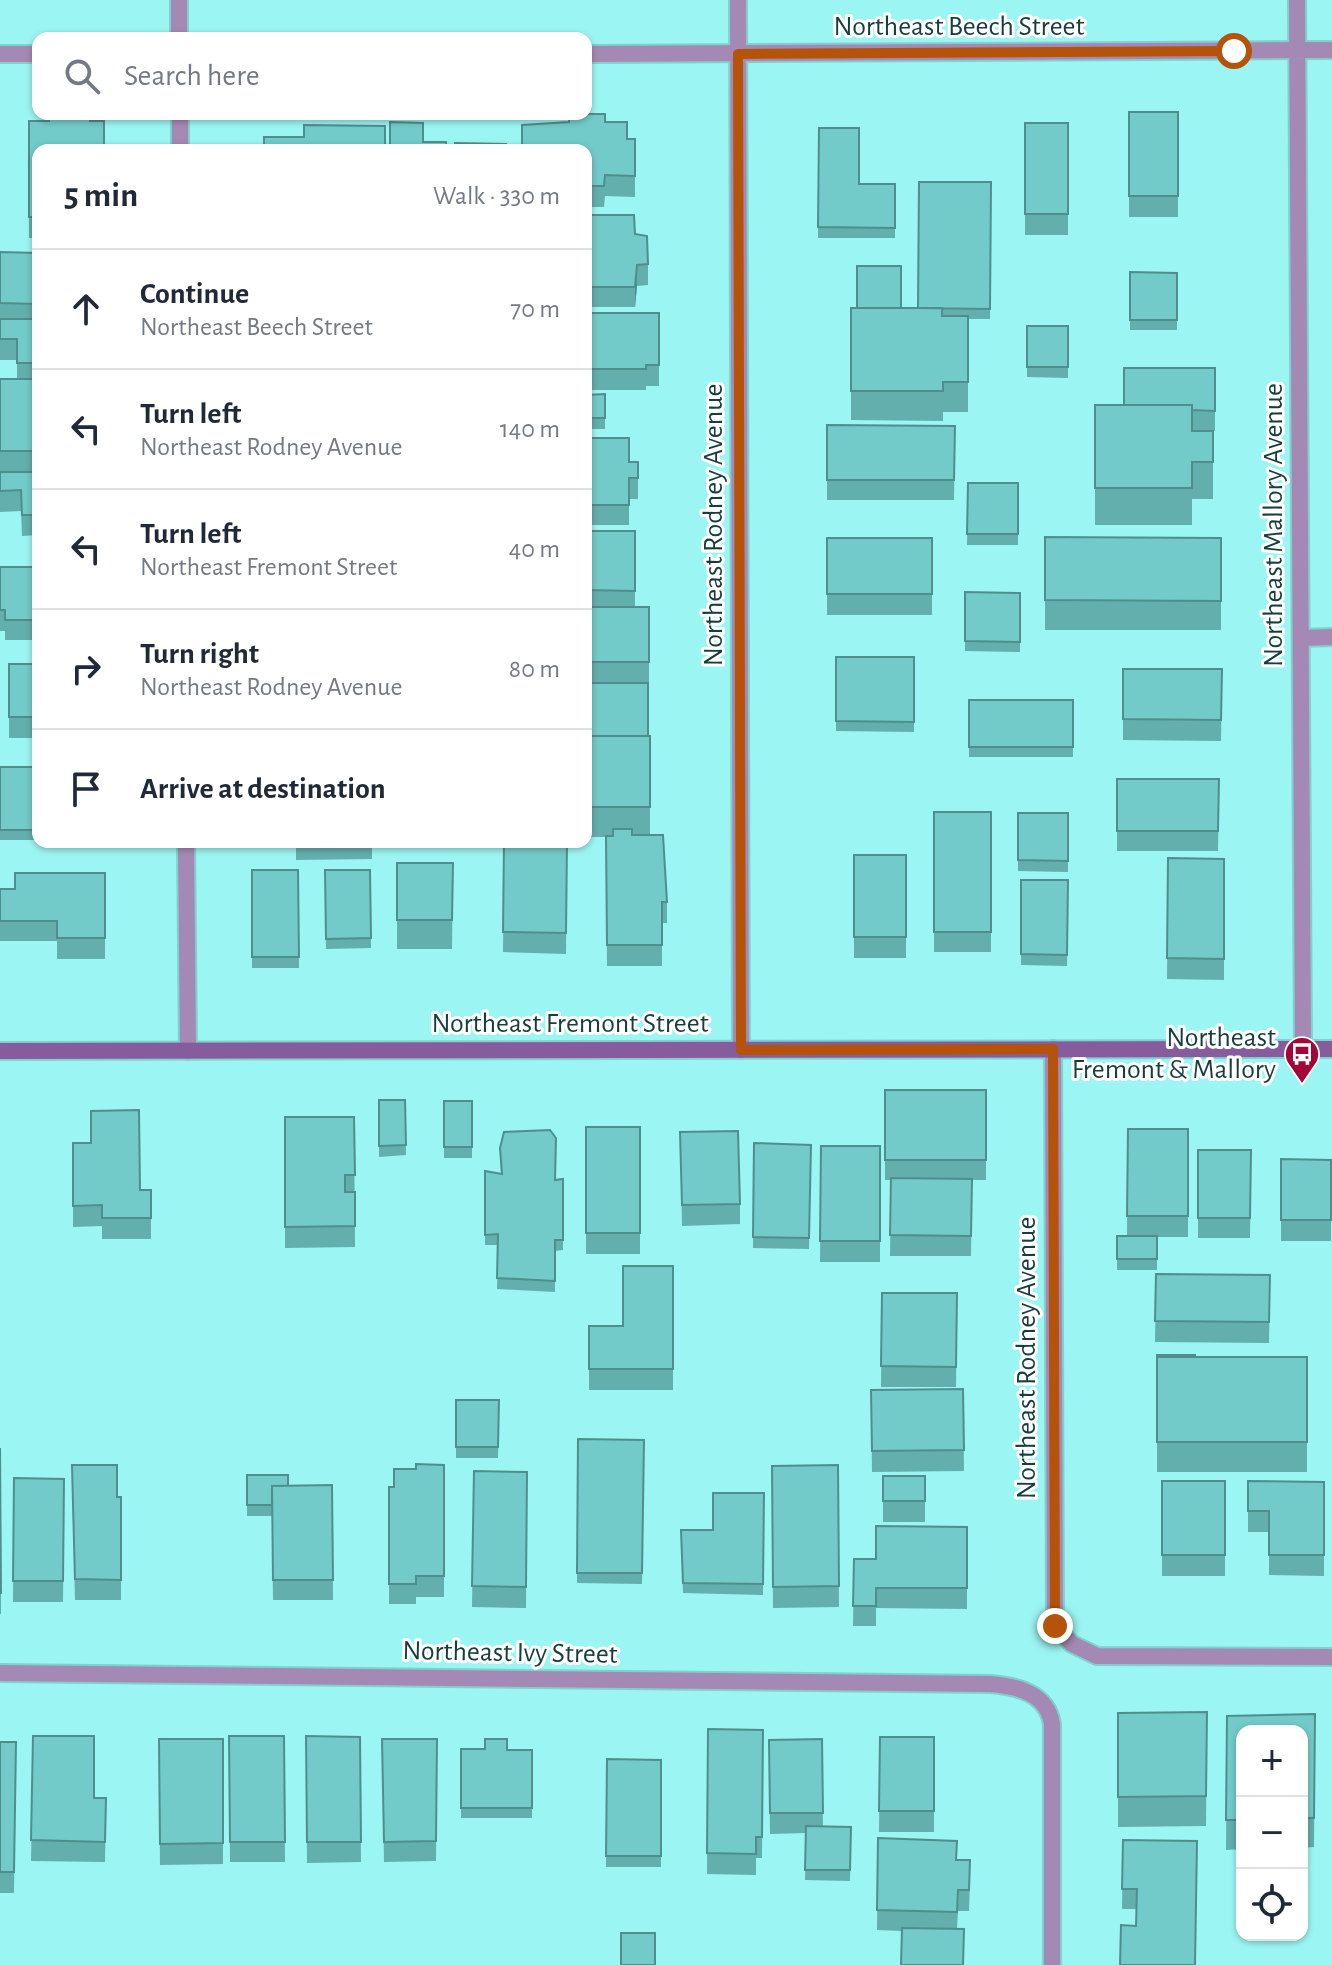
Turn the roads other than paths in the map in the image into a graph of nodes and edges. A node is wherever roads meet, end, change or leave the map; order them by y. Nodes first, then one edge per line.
1 (179, 0) edge
2 (738, 0) edge
3 (1297, 0) edge
4 (179, 32) edge
5 (1297, 50) junction
6 (1332, 50) edge
7 (0, 54) edge
8 (32, 54) edge
9 (592, 54) edge
10 (738, 54) junction
11 (180, 120) edge
12 (180, 144) edge
13 (1332, 637) edge
14 (1301, 638) junction
15 (186, 848) edge
16 (1053, 1049) junction
17 (1303, 1049) junction
18 (1332, 1049) edge
19 (741, 1050) junction
20 (0, 1051) edge
21 (188, 1051) junction
22 (1332, 1657) edge
23 (0, 1673) edge
24 (1052, 1965) edge

1 - 4 street
2 - 10 street, Northeast Rodney Avenue
3 - 5 street, Northeast Mallory Avenue
5 - 6 street, Northeast Beech Street
5 - 10 street, Northeast Beech Street
5 - 14 street, Northeast Mallory Avenue
7 - 8 street
9 - 10 street, Northeast Beech Street
10 - 19 street, Northeast Rodney Avenue
11 - 12 street
13 - 14 street
14 - 17 street, Northeast Mallory Avenue
15 - 21 street
16 - 17 main road, Northeast Fremont Street
16 - 19 main road, Northeast Fremont Street
16 - 22 street, Northeast Rodney Avenue
17 - 18 main road, Northeast Fremont Street
19 - 21 main road, Northeast Fremont Street
20 - 21 main road, Northeast Fremont Street
23 - 24 street, Northeast Ivy Street

